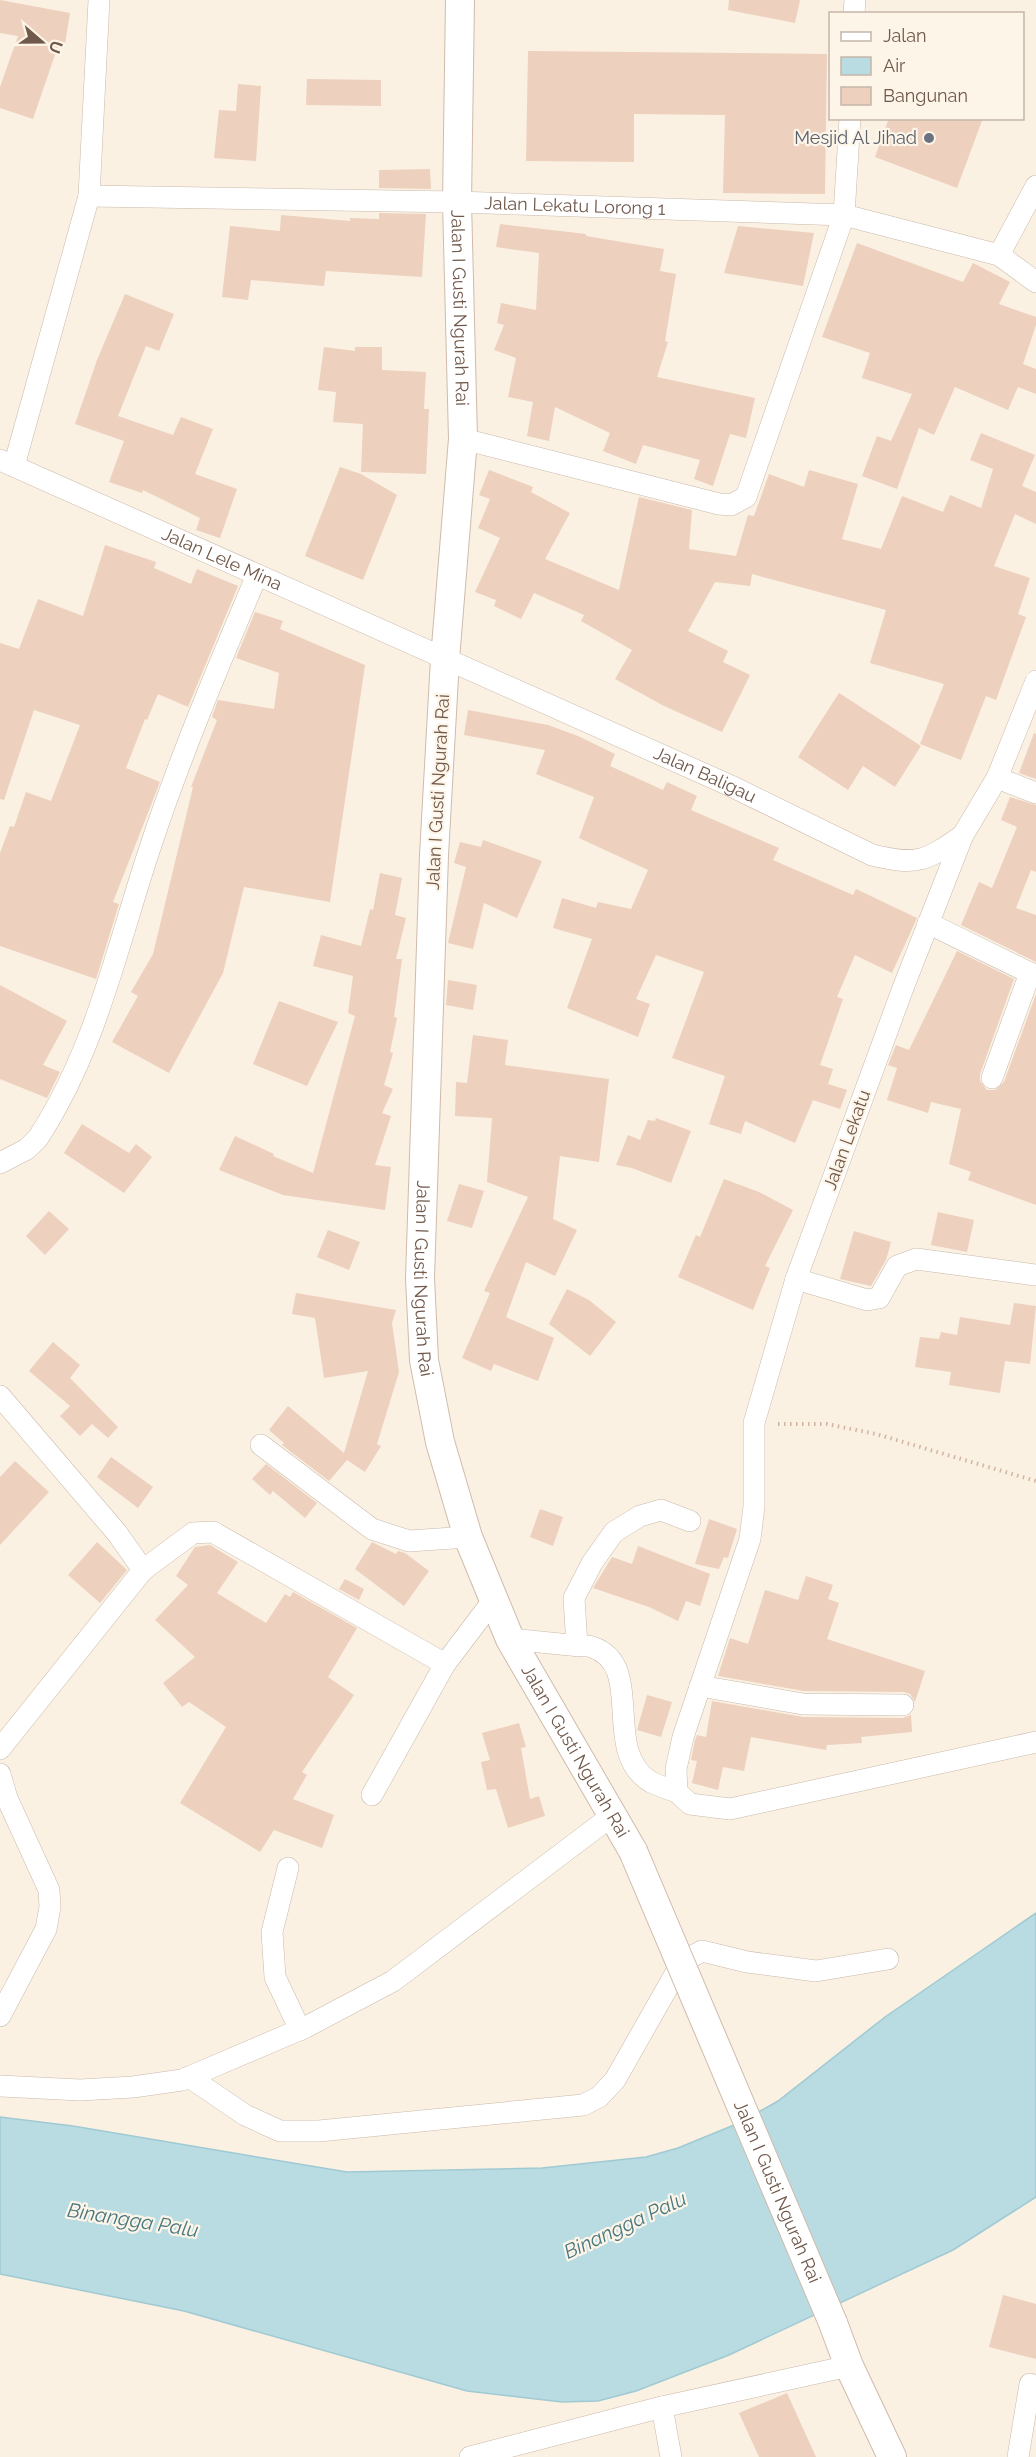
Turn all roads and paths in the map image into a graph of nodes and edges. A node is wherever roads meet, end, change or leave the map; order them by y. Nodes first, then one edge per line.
1 (99, 0) edge
2 (459, 0) edge
3 (850, 120) edge
4 (1036, 186) edge
5 (90, 196) junction
6 (457, 202) junction
7 (844, 215) junction
8 (999, 255) junction
9 (1036, 282) edge
10 (463, 439) junction
11 (4, 464) edge
12 (257, 575) junction
13 (445, 659) junction
14 (1036, 681) edge
15 (997, 778) junction
16 (1036, 793) edge
17 (963, 835) junction
18 (928, 923) junction
19 (1033, 975) edge
20 (992, 1078) dead end
21 (0, 1163) edge
22 (1036, 1275) edge
23 (796, 1279) junction
24 (0, 1396) edge
25 (754, 1423) junction
26 (261, 1445) dead end
27 (1036, 1480) edge
28 (690, 1521) dead end
29 (468, 1537) junction
30 (143, 1570) junction
31 (495, 1598) junction
32 (510, 1639) junction
33 (577, 1646) junction
34 (445, 1664) junction
35 (700, 1686) junction
36 (903, 1705) dead end
37 (3, 1742) edge
38 (1036, 1742) edge
39 (0, 1774) edge
40 (677, 1792) junction
41 (372, 1795) dead end
42 (613, 1815) junction
43 (288, 1868) dead end
44 (888, 1959) dead end
45 (0, 2016) edge
46 (300, 2030) junction
47 (189, 2077) junction
48 (0, 2086) edge
49 (849, 2366) junction
50 (1030, 2385) dead end
51 (662, 2407) junction
52 (470, 2457) edge
53 (671, 2457) edge
54 (892, 2457) edge
55 (1018, 2457) edge

1 - 5 street
2 - 6 main road, Jalan I Gusti Ngurah Rai
3 - 7 street
4 - 8 street
5 - 6 street, Jalan Lekatu Lorong 1
5 - 11 street
6 - 7 street, Jalan Lekatu Lorong 1
6 - 10 main road, Jalan I Gusti Ngurah Rai
7 - 8 street, Jalan Lekatu Lorong 1
7 - 10 street
8 - 9 street, Jalan Lekatu Lorong 1
10 - 13 main road, Jalan I Gusti Ngurah Rai
11 - 12 street, Jalan Lele Mina
12 - 13 street, Jalan Lele Mina
12 - 21 street
13 - 17 street, Jalan Baligau
13 - 29 main road, Jalan I Gusti Ngurah Rai
14 - 15 street, Jalan Lekatu
15 - 16 street
15 - 17 street, Jalan Lekatu
17 - 18 street, Jalan Lekatu
18 - 19 street
18 - 23 street, Jalan Lekatu
19 - 20 street
22 - 23 street
23 - 25 street, Jalan Lekatu
24 - 30 street
25 - 27 path
25 - 35 street, Jalan Lekatu
26 - 29 street
28 - 33 street
29 - 31 main road, Jalan I Gusti Ngurah Rai
30 - 34 street
30 - 37 street
31 - 32 main road, Jalan I Gusti Ngurah Rai
31 - 34 street
32 - 33 street
32 - 42 main road, Jalan I Gusti Ngurah Rai
33 - 40 street
34 - 41 street
35 - 36 street
35 - 40 street, Jalan Lekatu
38 - 40 street
39 - 45 street
42 - 46 street
42 - 49 main road, Jalan I Gusti Ngurah Rai, bridge
43 - 46 street
44 - 47 street
46 - 47 street
47 - 48 street
49 - 51 street
49 - 54 main road, Jalan I Gusti Ngurah Rai
50 - 55 street
51 - 52 street
51 - 53 street

